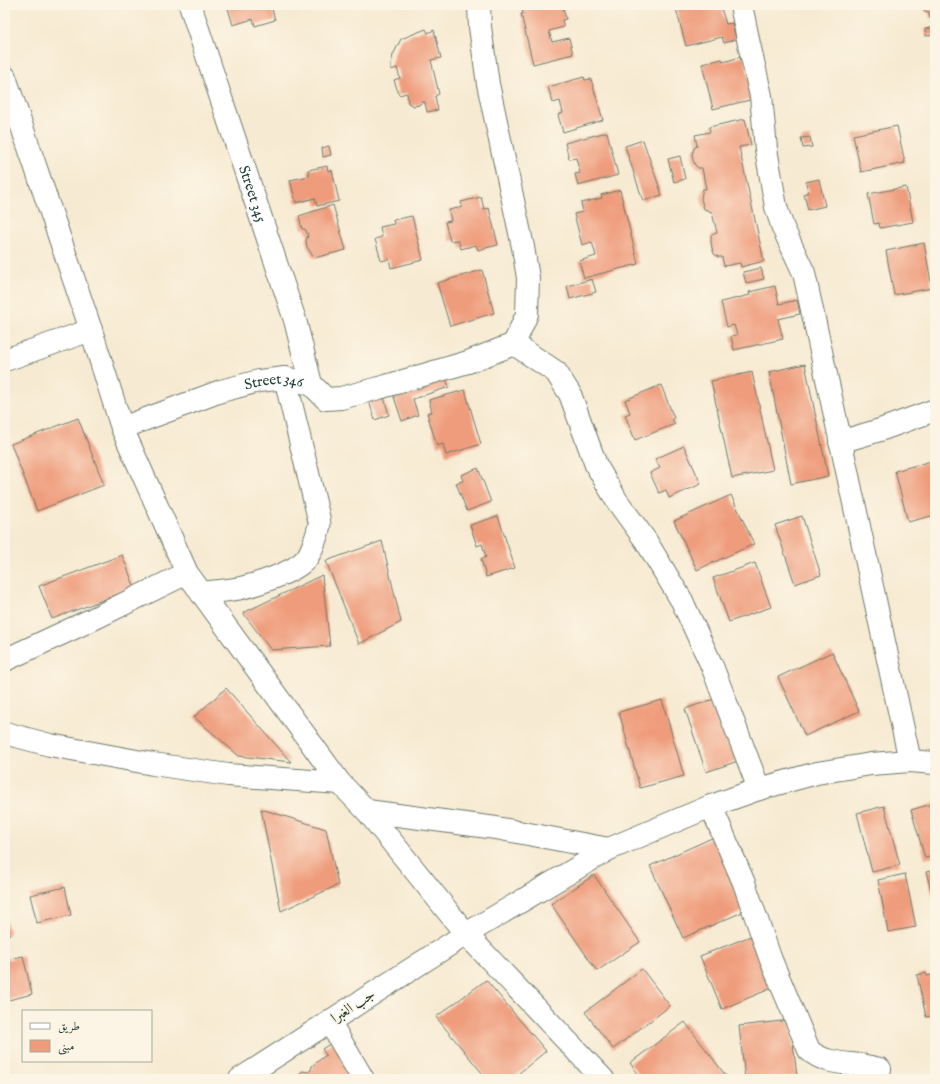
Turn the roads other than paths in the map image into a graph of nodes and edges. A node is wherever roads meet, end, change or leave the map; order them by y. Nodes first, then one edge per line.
1 (190, 5) edge
2 (479, 5) edge
3 (741, 5) edge
4 (5, 76) edge
5 (91, 330) junction
6 (514, 344) junction
7 (5, 360) edge
8 (285, 378) junction
9 (311, 384) junction
10 (935, 410) edge
11 (122, 428) junction
12 (840, 442) junction
13 (187, 573) junction
14 (201, 593) junction
15 (5, 660) edge
16 (5, 733) edge
17 (910, 761) junction
18 (935, 763) edge
19 (340, 783) junction
20 (759, 789) junction
21 (711, 806) junction
22 (367, 811) junction
23 (609, 849) junction
24 (466, 934) junction
25 (329, 1021) junction
26 (880, 1069) dead end
27 (240, 1079) edge
28 (363, 1079) edge
29 (603, 1079) edge

1 - 9 street, Street 345
2 - 6 street
3 - 12 street
4 - 5 street
5 - 7 street
5 - 11 street
6 - 9 street, Street 346
6 - 20 street
8 - 9 street, Street 346
8 - 11 street, Street 346
8 - 14 street
10 - 12 street
11 - 13 street
12 - 17 street
13 - 14 street
13 - 15 street
14 - 19 street
16 - 19 street
17 - 18 street, جب الغبرا
17 - 20 street, جب الغبرا
19 - 22 street
20 - 21 street, جب الغبرا
21 - 23 street, جب الغبرا
21 - 26 street
22 - 23 street
22 - 24 street
23 - 24 street, جب الغبرا
24 - 25 street, جب الغبرا
24 - 29 street
25 - 27 street, جب الغبرا
25 - 28 street

